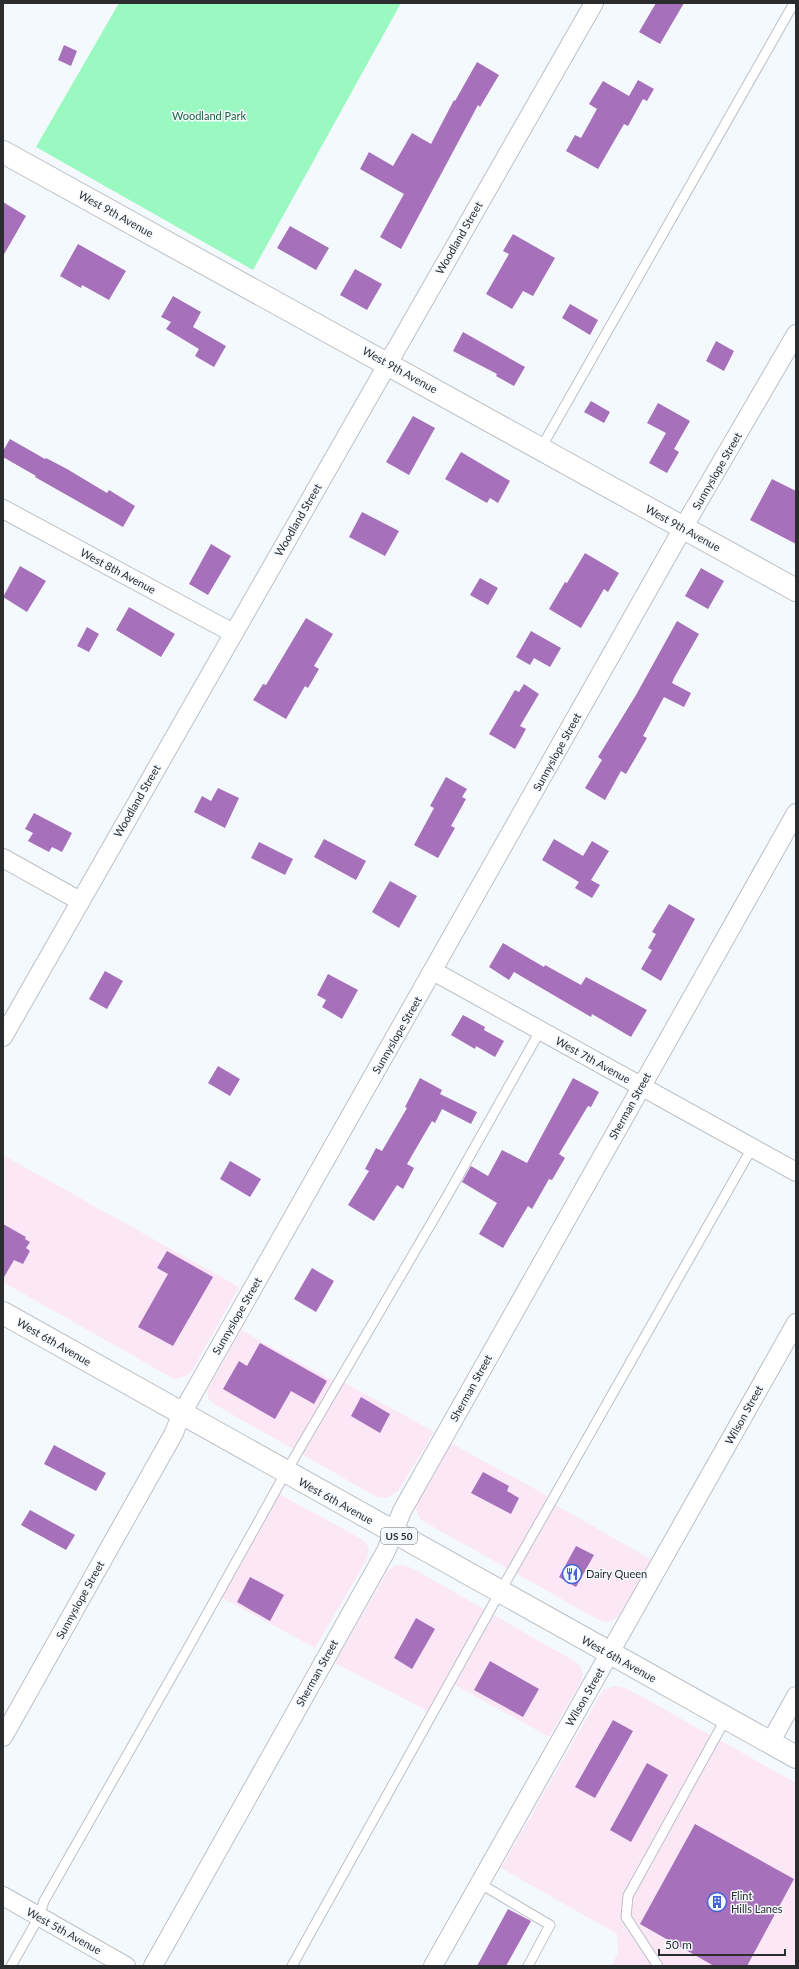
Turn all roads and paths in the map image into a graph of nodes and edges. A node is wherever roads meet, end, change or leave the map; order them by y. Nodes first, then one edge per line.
1 (594, 3) edge
2 (794, 3) edge
3 (3, 152) edge
4 (796, 334) edge
5 (387, 363) junction
6 (541, 448) junction
7 (3, 509) edge
8 (683, 528) junction
9 (796, 590) edge
10 (233, 633) junction
11 (796, 813) edge
12 (3, 858) edge
13 (80, 901) junction
14 (433, 971) junction
15 (540, 1031) junction
16 (3, 1037) edge
17 (641, 1086) junction
18 (752, 1148) junction
19 (796, 1172) edge
20 (3, 1313) edge
21 (796, 1323) edge
22 (181, 1415) junction
23 (286, 1472) junction
24 (393, 1532) junction
25 (500, 1592) junction
26 (610, 1654) junction
27 (796, 1696) edge
28 (726, 1718) junction
29 (3, 1737) edge
30 (770, 1743) junction
31 (796, 1757) edge
32 (479, 1884) junction
33 (3, 1896) edge
34 (39, 1917) junction
35 (11, 1966) edge
36 (126, 1966) edge
37 (153, 1966) edge
38 (292, 1966) edge
39 (433, 1966) edge
40 (528, 1966) edge
41 (658, 1966) edge

1 - 5 street, Woodland Street
2 - 6 lane
3 - 5 main road, West 9th Avenue
4 - 8 street, Sunnyslope Street
5 - 6 main road, West 9th Avenue
5 - 10 street, Woodland Street
6 - 8 main road, West 9th Avenue
7 - 10 street, West 8th Avenue
8 - 9 main road, West 9th Avenue
8 - 14 street, Sunnyslope Street
10 - 13 street, Woodland Street
11 - 17 street, Sherman Street
12 - 13 street
13 - 16 street, Woodland Street
14 - 15 street, West 7th Avenue
14 - 22 street, Sunnyslope Street
15 - 17 street, West 7th Avenue
15 - 23 lane
17 - 18 street, West 7th Avenue
17 - 24 street, Sherman Street
18 - 19 street, West 7th Avenue
18 - 25 lane
20 - 22 main road, West 6th Avenue / US 50
21 - 26 street, Wilson Street
22 - 23 main road, West 6th Avenue / US 50
22 - 29 street, Sunnyslope Street
23 - 24 main road, West 6th Avenue / US 50
23 - 34 lane
24 - 25 main road, West 6th Avenue / US 50
24 - 37 street, Sherman Street
25 - 26 main road, West 6th Avenue / US 50
25 - 38 lane
26 - 28 main road, West 6th Avenue / US 50
26 - 32 street, Wilson Street
27 - 30 street
28 - 30 main road, West 6th Avenue / US 50
28 - 41 lane
30 - 31 main road, West 6th Avenue / US 50
32 - 39 street, Wilson Street
32 - 40 lane
33 - 34 street, West 5th Avenue
34 - 35 lane
34 - 36 street, West 5th Avenue

